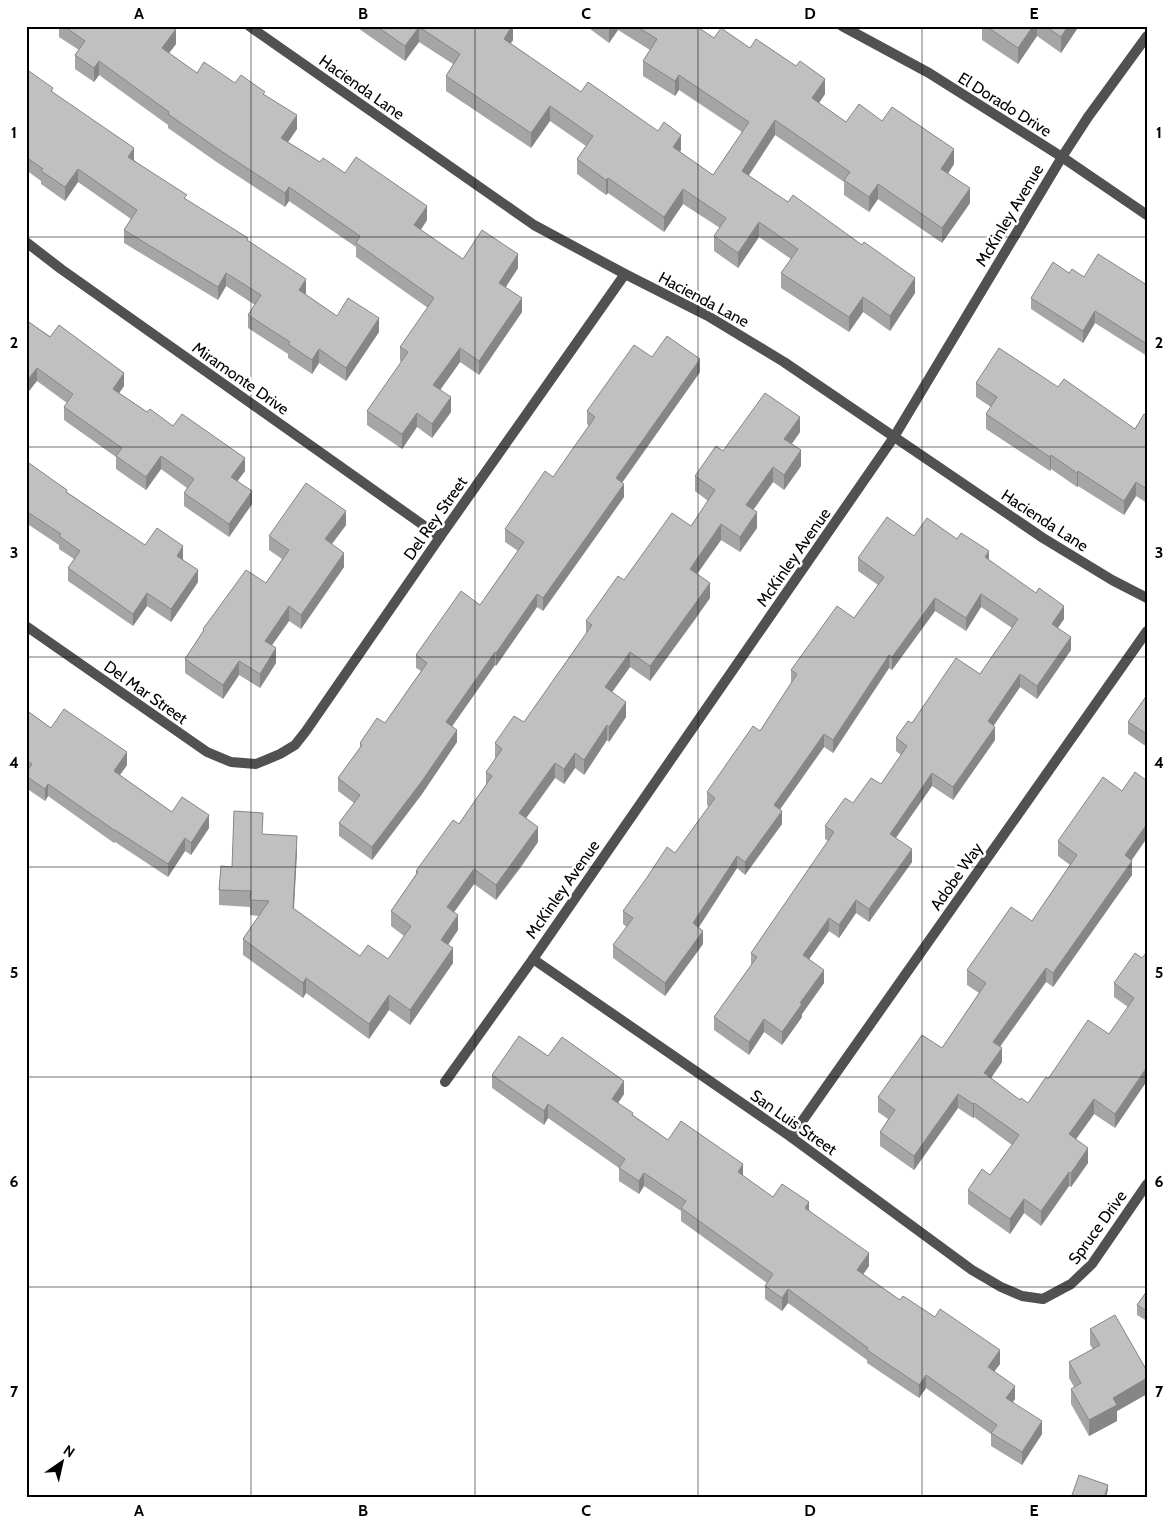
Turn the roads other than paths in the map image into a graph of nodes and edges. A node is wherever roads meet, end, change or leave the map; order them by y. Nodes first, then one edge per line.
1 (248, 26) edge
2 (842, 26) edge
3 (1147, 36) edge
4 (1062, 157) junction
5 (1147, 215) edge
6 (26, 242) edge
7 (625, 274) junction
8 (894, 437) junction
9 (440, 537) junction
10 (1147, 598) edge
11 (26, 626) edge
12 (1147, 631) edge
13 (256, 764) joint
14 (533, 958) junction
15 (445, 1082) dead end
16 (791, 1137) junction
17 (1147, 1184) edge
18 (1043, 1299) joint

1 - 7 street, Hacienda Lane
2 - 4 street, El Dorado Drive
3 - 4 street, McKinley Avenue
4 - 5 street, El Dorado Drive
4 - 8 street, McKinley Avenue
6 - 9 street, Miramonte Drive
7 - 8 street, Hacienda Lane
7 - 9 street, Del Rey Street
8 - 10 street, Hacienda Lane
8 - 14 street, McKinley Avenue
9 - 13 street, Del Rey Street
11 - 13 street, Del Mar Street
12 - 16 street, Adobe Way
14 - 15 street, McKinley Avenue
14 - 16 street, San Luis Street
16 - 18 street, San Luis Street
17 - 18 street, Spruce Drive

